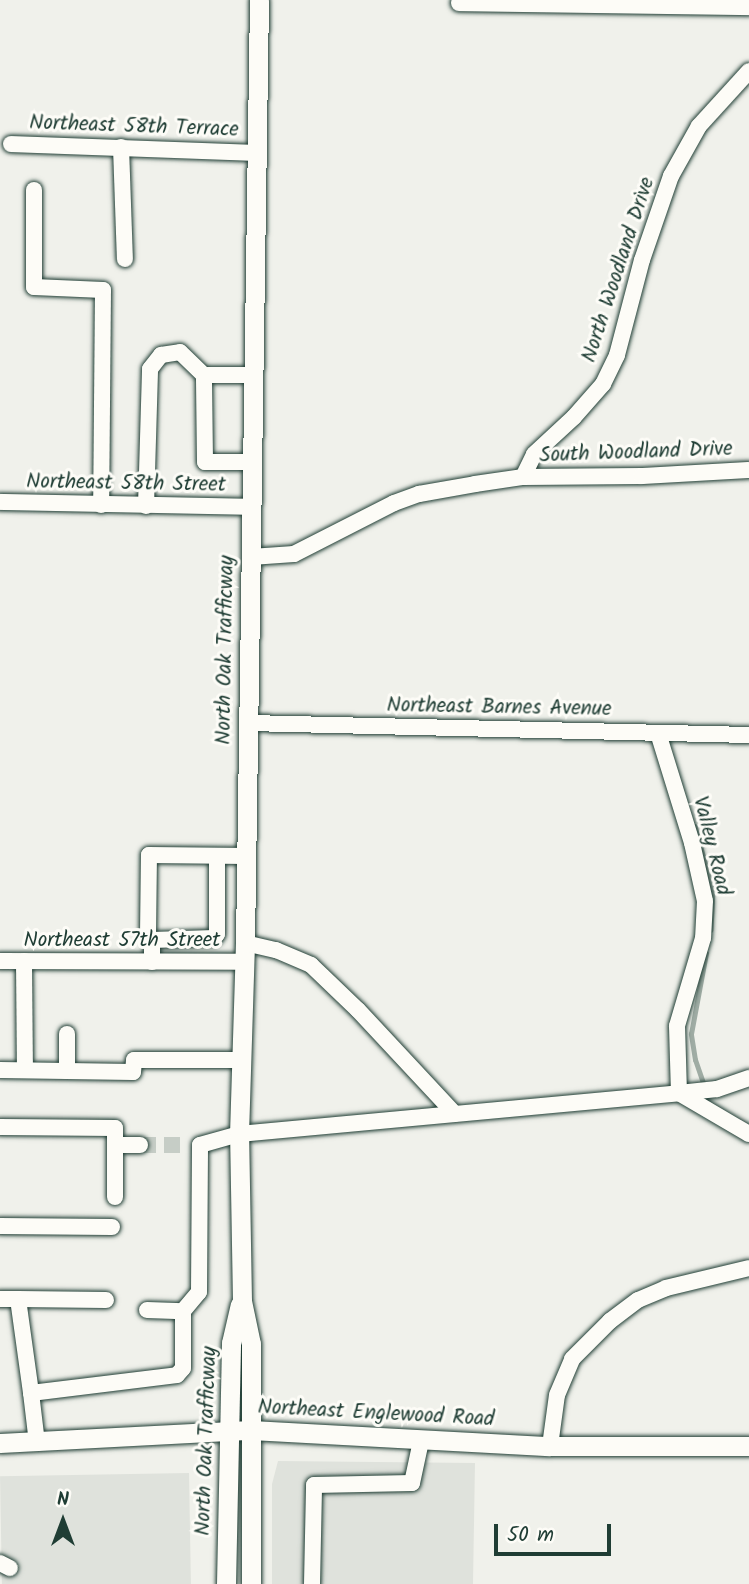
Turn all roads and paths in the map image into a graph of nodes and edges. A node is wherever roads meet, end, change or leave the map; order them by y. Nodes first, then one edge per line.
1 (258, 0) edge
2 (460, 3) dead end
3 (749, 7) edge
4 (749, 71) edge
5 (11, 144) dead end
6 (121, 147) junction
7 (256, 153) junction
8 (34, 190) dead end
9 (125, 259) dead end
10 (204, 375) junction
11 (253, 375) junction
12 (252, 462) junction
13 (749, 470) edge
14 (523, 477) junction
15 (0, 502) edge
16 (101, 505) junction
17 (146, 506) junction
18 (251, 507) junction
19 (251, 557) junction
20 (248, 723) junction
21 (658, 733) junction
22 (749, 735) edge
23 (217, 856) junction
24 (246, 856) junction
25 (152, 940) junction
26 (245, 952) junction
27 (0, 961) edge
28 (24, 961) junction
29 (152, 962) junction
30 (67, 1034) dead end
31 (242, 1060) junction
32 (0, 1070) edge
33 (25, 1070) junction
34 (66, 1071) junction
35 (749, 1078) edge
36 (680, 1093) junction
37 (455, 1114) junction
38 (0, 1127) edge
39 (239, 1134) junction
40 (749, 1134) edge
41 (115, 1145) junction
42 (140, 1145) tunnel mouth
43 (115, 1197) dead end
44 (0, 1226) edge
45 (112, 1227) dead end
46 (749, 1268) edge
47 (0, 1299) edge
48 (18, 1299) junction
49 (106, 1300) dead end
50 (242, 1301) junction
51 (147, 1310) dead end
52 (183, 1311) junction
53 (31, 1392) junction
54 (251, 1430) junction
55 (229, 1431) junction
56 (421, 1441) junction
57 (0, 1443) edge
58 (37, 1443) junction
59 (550, 1446) junction
60 (749, 1446) edge
61 (226, 1584) edge
62 (251, 1584) edge
63 (312, 1584) edge

1 - 7 main road, North Oak Trafficway
2 - 3 street
4 - 14 street, North Woodland Drive
5 - 6 street, Northeast 58th Terrace
6 - 7 street, Northeast 58th Terrace
6 - 9 street
7 - 11 main road, North Oak Trafficway
8 - 16 street
10 - 11 street
10 - 12 street
10 - 17 street
11 - 12 main road, North Oak Trafficway
12 - 18 main road, North Oak Trafficway
13 - 14 street, South Woodland Drive
14 - 19 street, South Woodland Drive
15 - 16 street, Northeast 58th Street
16 - 17 street, Northeast 58th Street
17 - 18 street, Northeast 58th Street
18 - 19 main road, North Oak Trafficway
19 - 20 main road, North Oak Trafficway
20 - 21 street, Northeast Barnes Avenue
20 - 24 main road, North Oak Trafficway
21 - 22 street, Northeast Barnes Avenue
21 - 36 street, Valley Road
23 - 24 street
23 - 25 street
23 - 25 street
24 - 26 main road, North Oak Trafficway
25 - 29 street
26 - 29 street, Northeast 57th Street
26 - 31 main road, North Oak Trafficway
26 - 37 street, Northeast 57th Street
27 - 28 street, Northeast 57th Street
28 - 29 street, Northeast 57th Street
28 - 33 street
30 - 34 street
31 - 34 street
31 - 39 main road, North Oak Trafficway
32 - 33 street
33 - 34 street
35 - 36 street
36 - 37 street
36 - 40 street
37 - 39 street
38 - 41 street
39 - 50 main road, North Oak Trafficway
39 - 52 street
41 - 42 street
41 - 43 street
44 - 45 street
46 - 59 street
47 - 48 street
48 - 49 street
48 - 53 street
50 - 54 main road, North Oak Trafficway
50 - 55 main road, North Oak Trafficway
51 - 52 street
52 - 53 street
53 - 58 street
54 - 55 main road, Northeast Englewood Road
54 - 56 main road, Northeast Englewood Road
54 - 62 main road, North Oak Trafficway
55 - 58 main road, Northeast Englewood Road
55 - 61 main road, North Oak Trafficway
56 - 59 main road, Northeast Englewood Road
56 - 63 street
57 - 58 main road, Northeast Englewood Road
59 - 60 main road, Northeast Englewood Road

